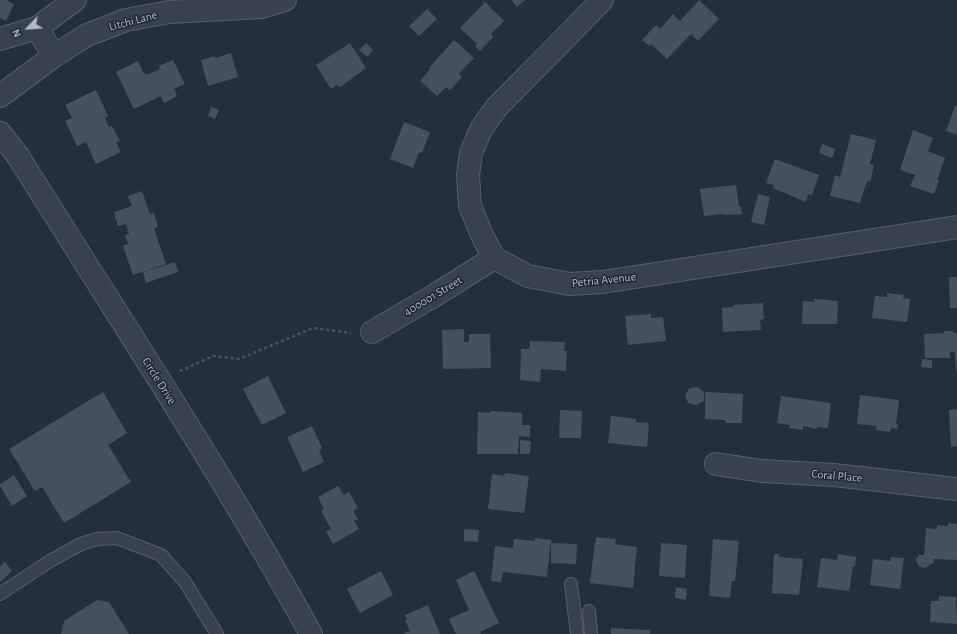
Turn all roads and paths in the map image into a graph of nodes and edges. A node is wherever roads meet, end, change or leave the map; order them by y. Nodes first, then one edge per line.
1 (75, 0) edge
2 (285, 0) edge
3 (602, 0) edge
4 (37, 28) junction
5 (0, 39) edge
6 (54, 56) junction
7 (0, 96) edge
8 (0, 133) edge
9 (957, 226) edge
10 (494, 258) junction
11 (372, 332) joint
12 (160, 382) junction
13 (716, 464) dead end
14 (957, 489) edge
15 (571, 584) dead end
16 (0, 594) edge
17 (589, 611) dead end
18 (217, 634) edge
19 (310, 634) edge
20 (577, 634) edge
21 (591, 634) edge

1 - 4 street
2 - 6 street, Litchi Lane
3 - 10 street
4 - 5 street
4 - 6 street
6 - 7 street, Litchi Lane
8 - 12 street, Circle Drive
9 - 10 street, Petria Avenue
10 - 11 street, 400001 Street
11 - 12 path
12 - 19 street, Circle Drive
13 - 14 street, Coral Place
15 - 20 lane
16 - 18 lane
17 - 21 lane

